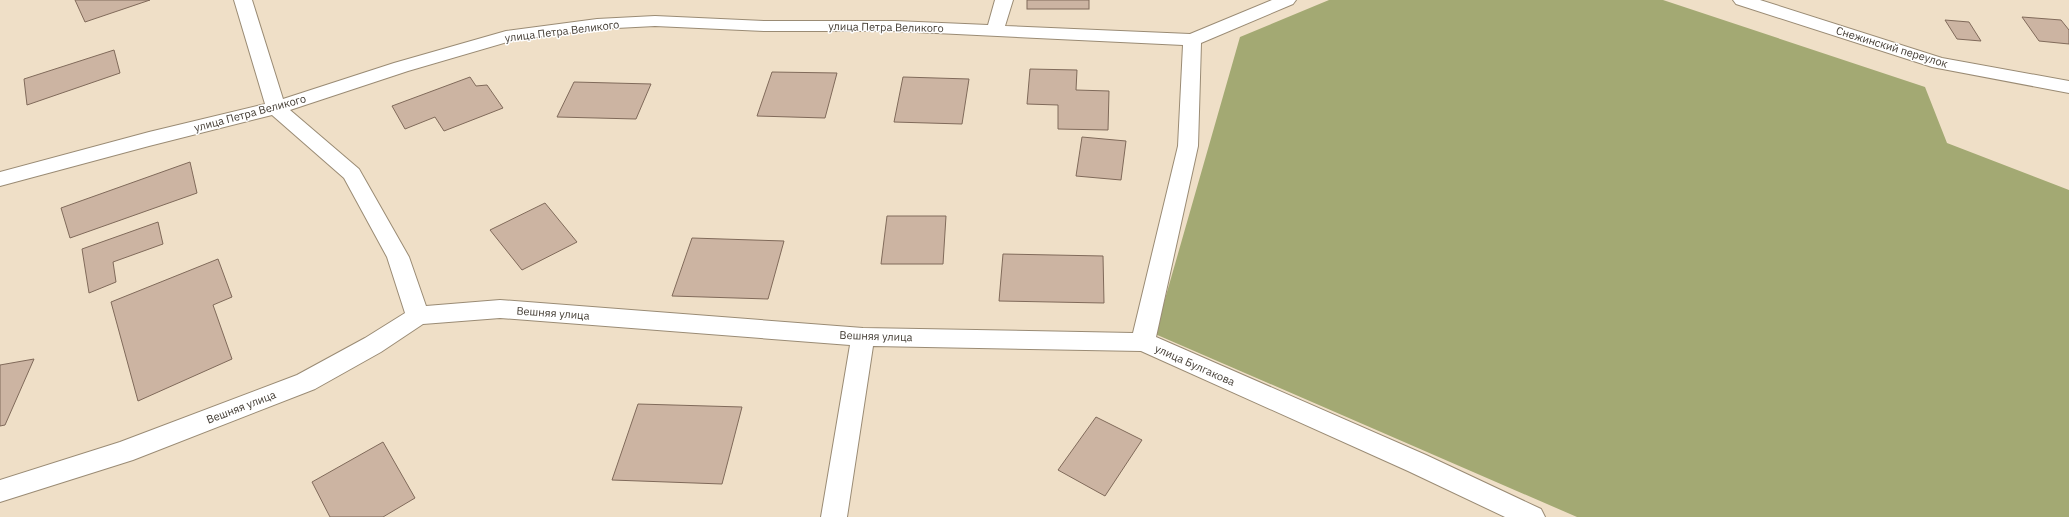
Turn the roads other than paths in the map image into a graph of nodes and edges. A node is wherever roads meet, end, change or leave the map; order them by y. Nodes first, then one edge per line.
1 (243, 0) edge
2 (1004, 0) edge
3 (1286, 0) edge
4 (1742, 0) edge
5 (995, 31) junction
6 (1192, 40) junction
7 (2069, 86) edge
8 (276, 108) junction
9 (0, 179) edge
10 (418, 316) junction
11 (863, 337) junction
12 (1143, 342) junction
13 (0, 491) edge
14 (834, 517) edge
15 (1532, 517) edge

1 - 8 street
2 - 5 street
3 - 6 street
4 - 7 street, Снежинский переулок
5 - 6 street, улица Петра Великого
5 - 8 street, улица Петра Великого
6 - 12 street, улица Булгакова
8 - 9 street, улица Петра Великого
8 - 10 street
10 - 11 street, Вешняя улица
10 - 13 street, Вешняя улица
11 - 12 street, Вешняя улица
11 - 14 street
12 - 15 street, улица Булгакова

